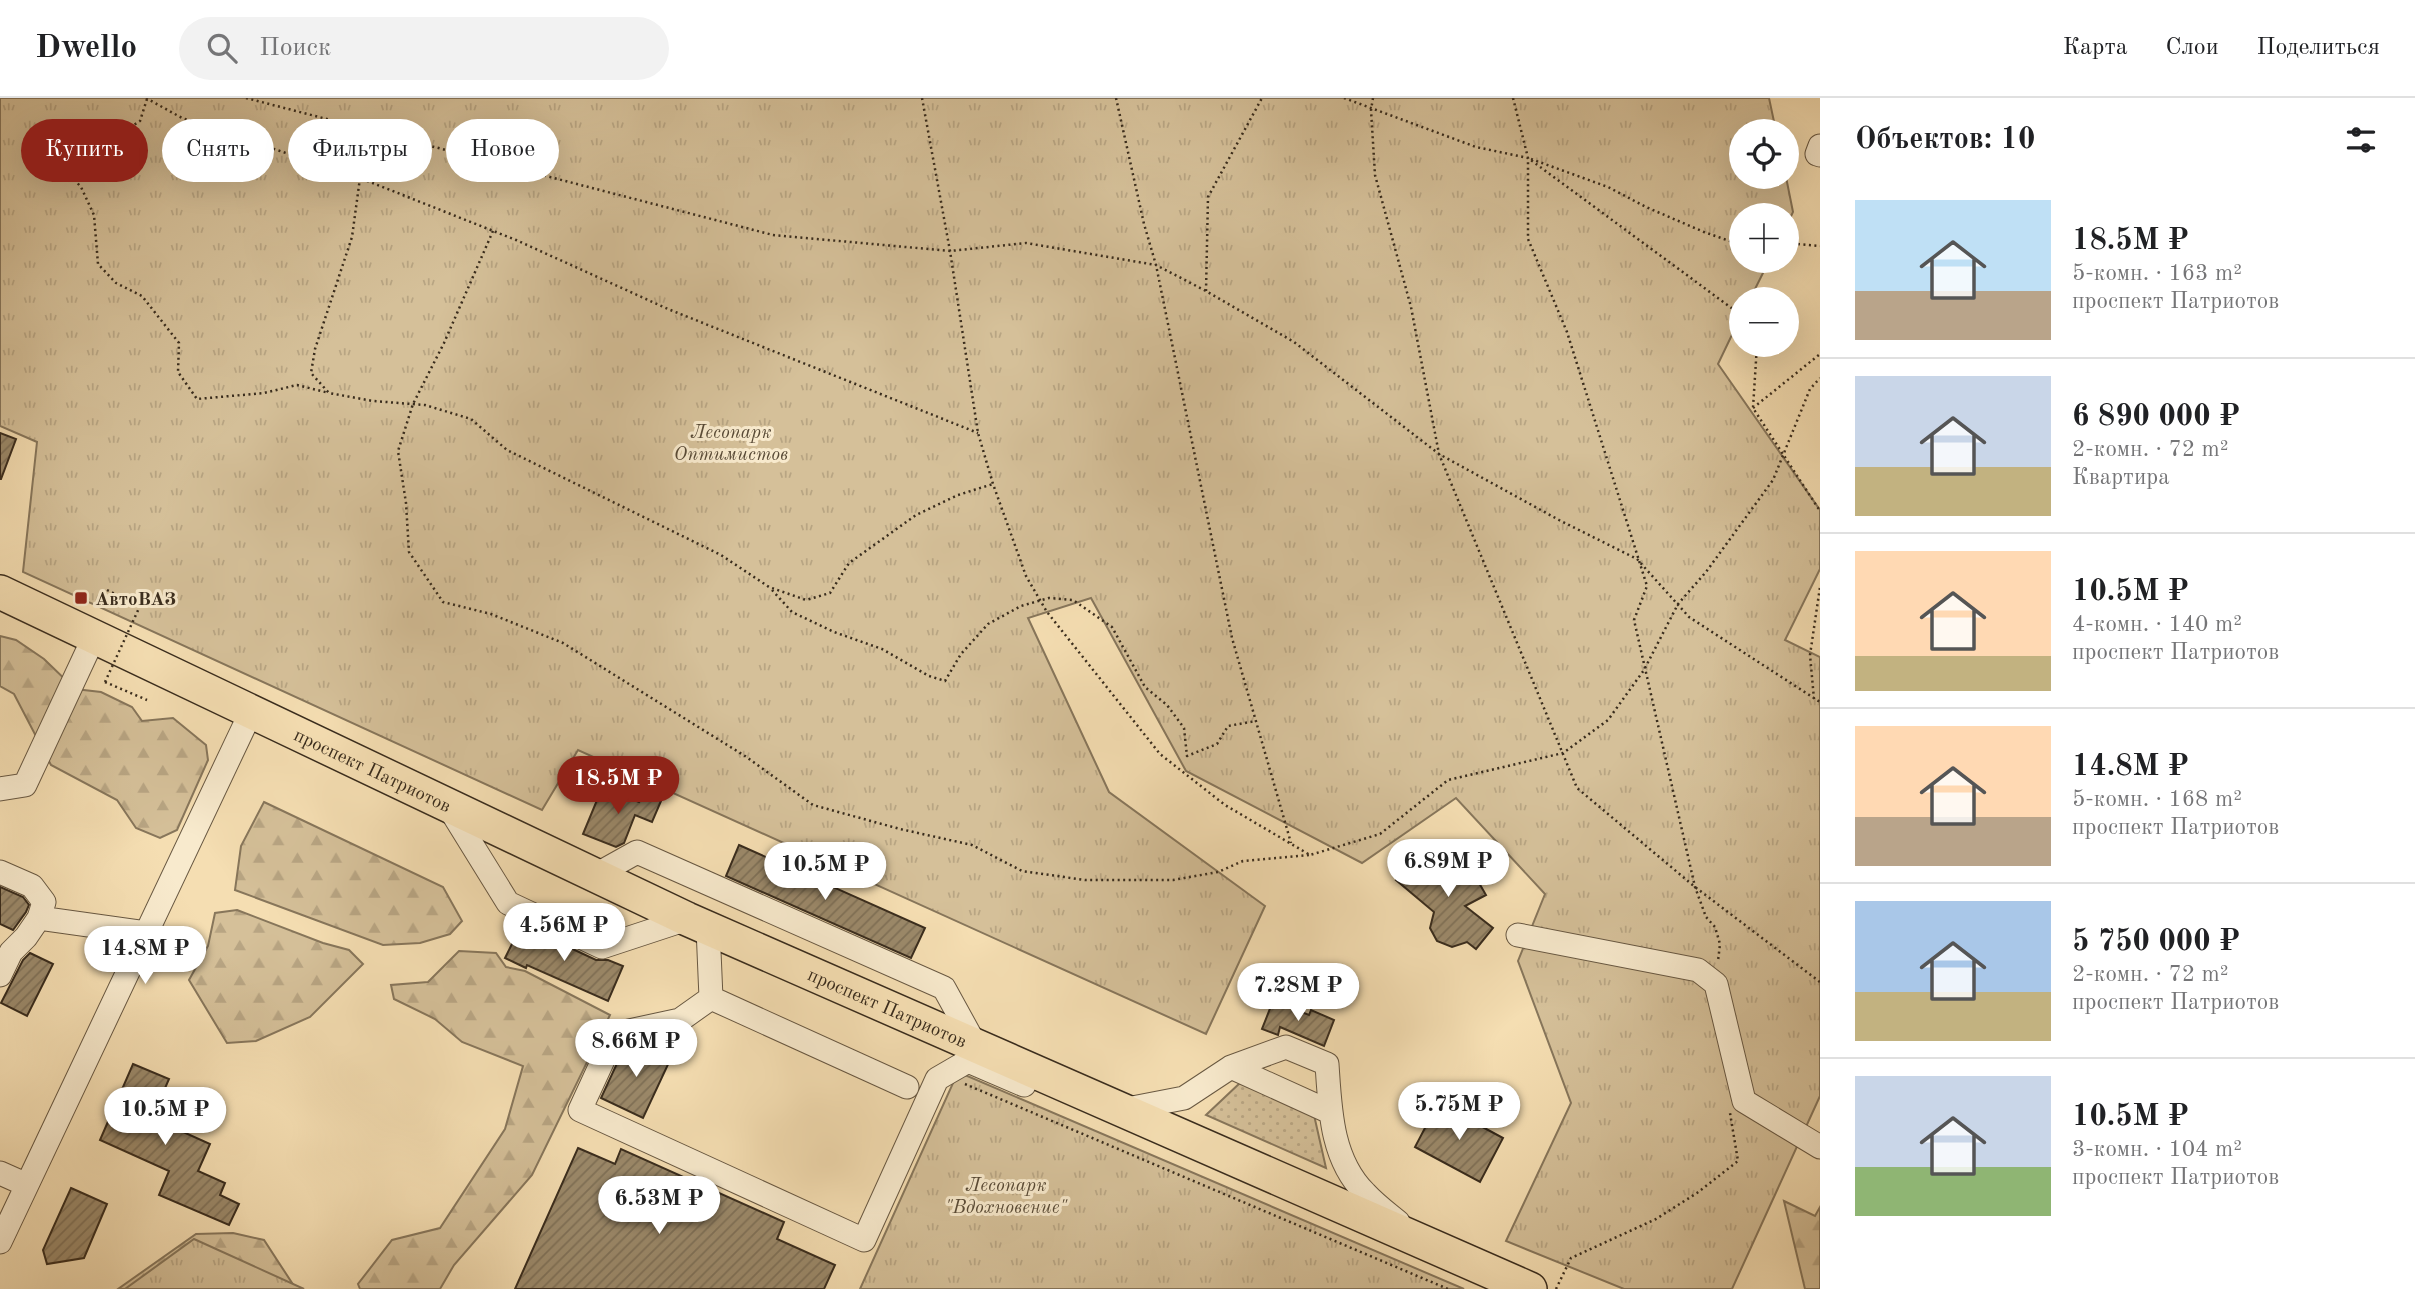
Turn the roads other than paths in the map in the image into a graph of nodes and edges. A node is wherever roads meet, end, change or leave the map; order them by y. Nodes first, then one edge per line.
1 (1820, 146) edge
2 (1820, 155) edge
3 (0, 592) edge
4 (94, 637) junction
5 (251, 712) junction
6 (0, 789) edge
7 (448, 806) junction
8 (0, 872) edge
9 (594, 876) junction
10 (39, 919) junction
11 (698, 923) junction
12 (146, 933) junction
13 (1518, 935) dead end
14 (0, 975) edge
15 (711, 998) junction
16 (977, 1048) junction
17 (1231, 1067) junction
18 (907, 1087) dead end
19 (1114, 1107) junction
20 (1330, 1112) junction
21 (1820, 1147) edge
22 (0, 1173) edge
23 (27, 1185) junction
24 (0, 1242) edge
25 (1422, 1243) junction
26 (1530, 1289) edge

1 - 2 street
3 - 4 highway, проспект Патриотов
4 - 5 highway, проспект Патриотов
4 - 6 street
5 - 7 highway, проспект Патриотов
5 - 12 street
7 - 9 highway, проспект Патриотов
7 - 11 street
8 - 10 street
9 - 11 highway, проспект Патриотов
9 - 16 street
10 - 12 street
10 - 14 street
11 - 15 street
11 - 16 highway, проспект Патриотов
12 - 23 street
13 - 21 street
15 - 18 street
15 - 19 street
16 - 19 highway, проспект Патриотов
17 - 19 street
17 - 20 street
17 - 20 street
19 - 25 highway, проспект Патриотов
20 - 25 street
22 - 23 street
23 - 24 street
25 - 26 highway, проспект Патриотов

